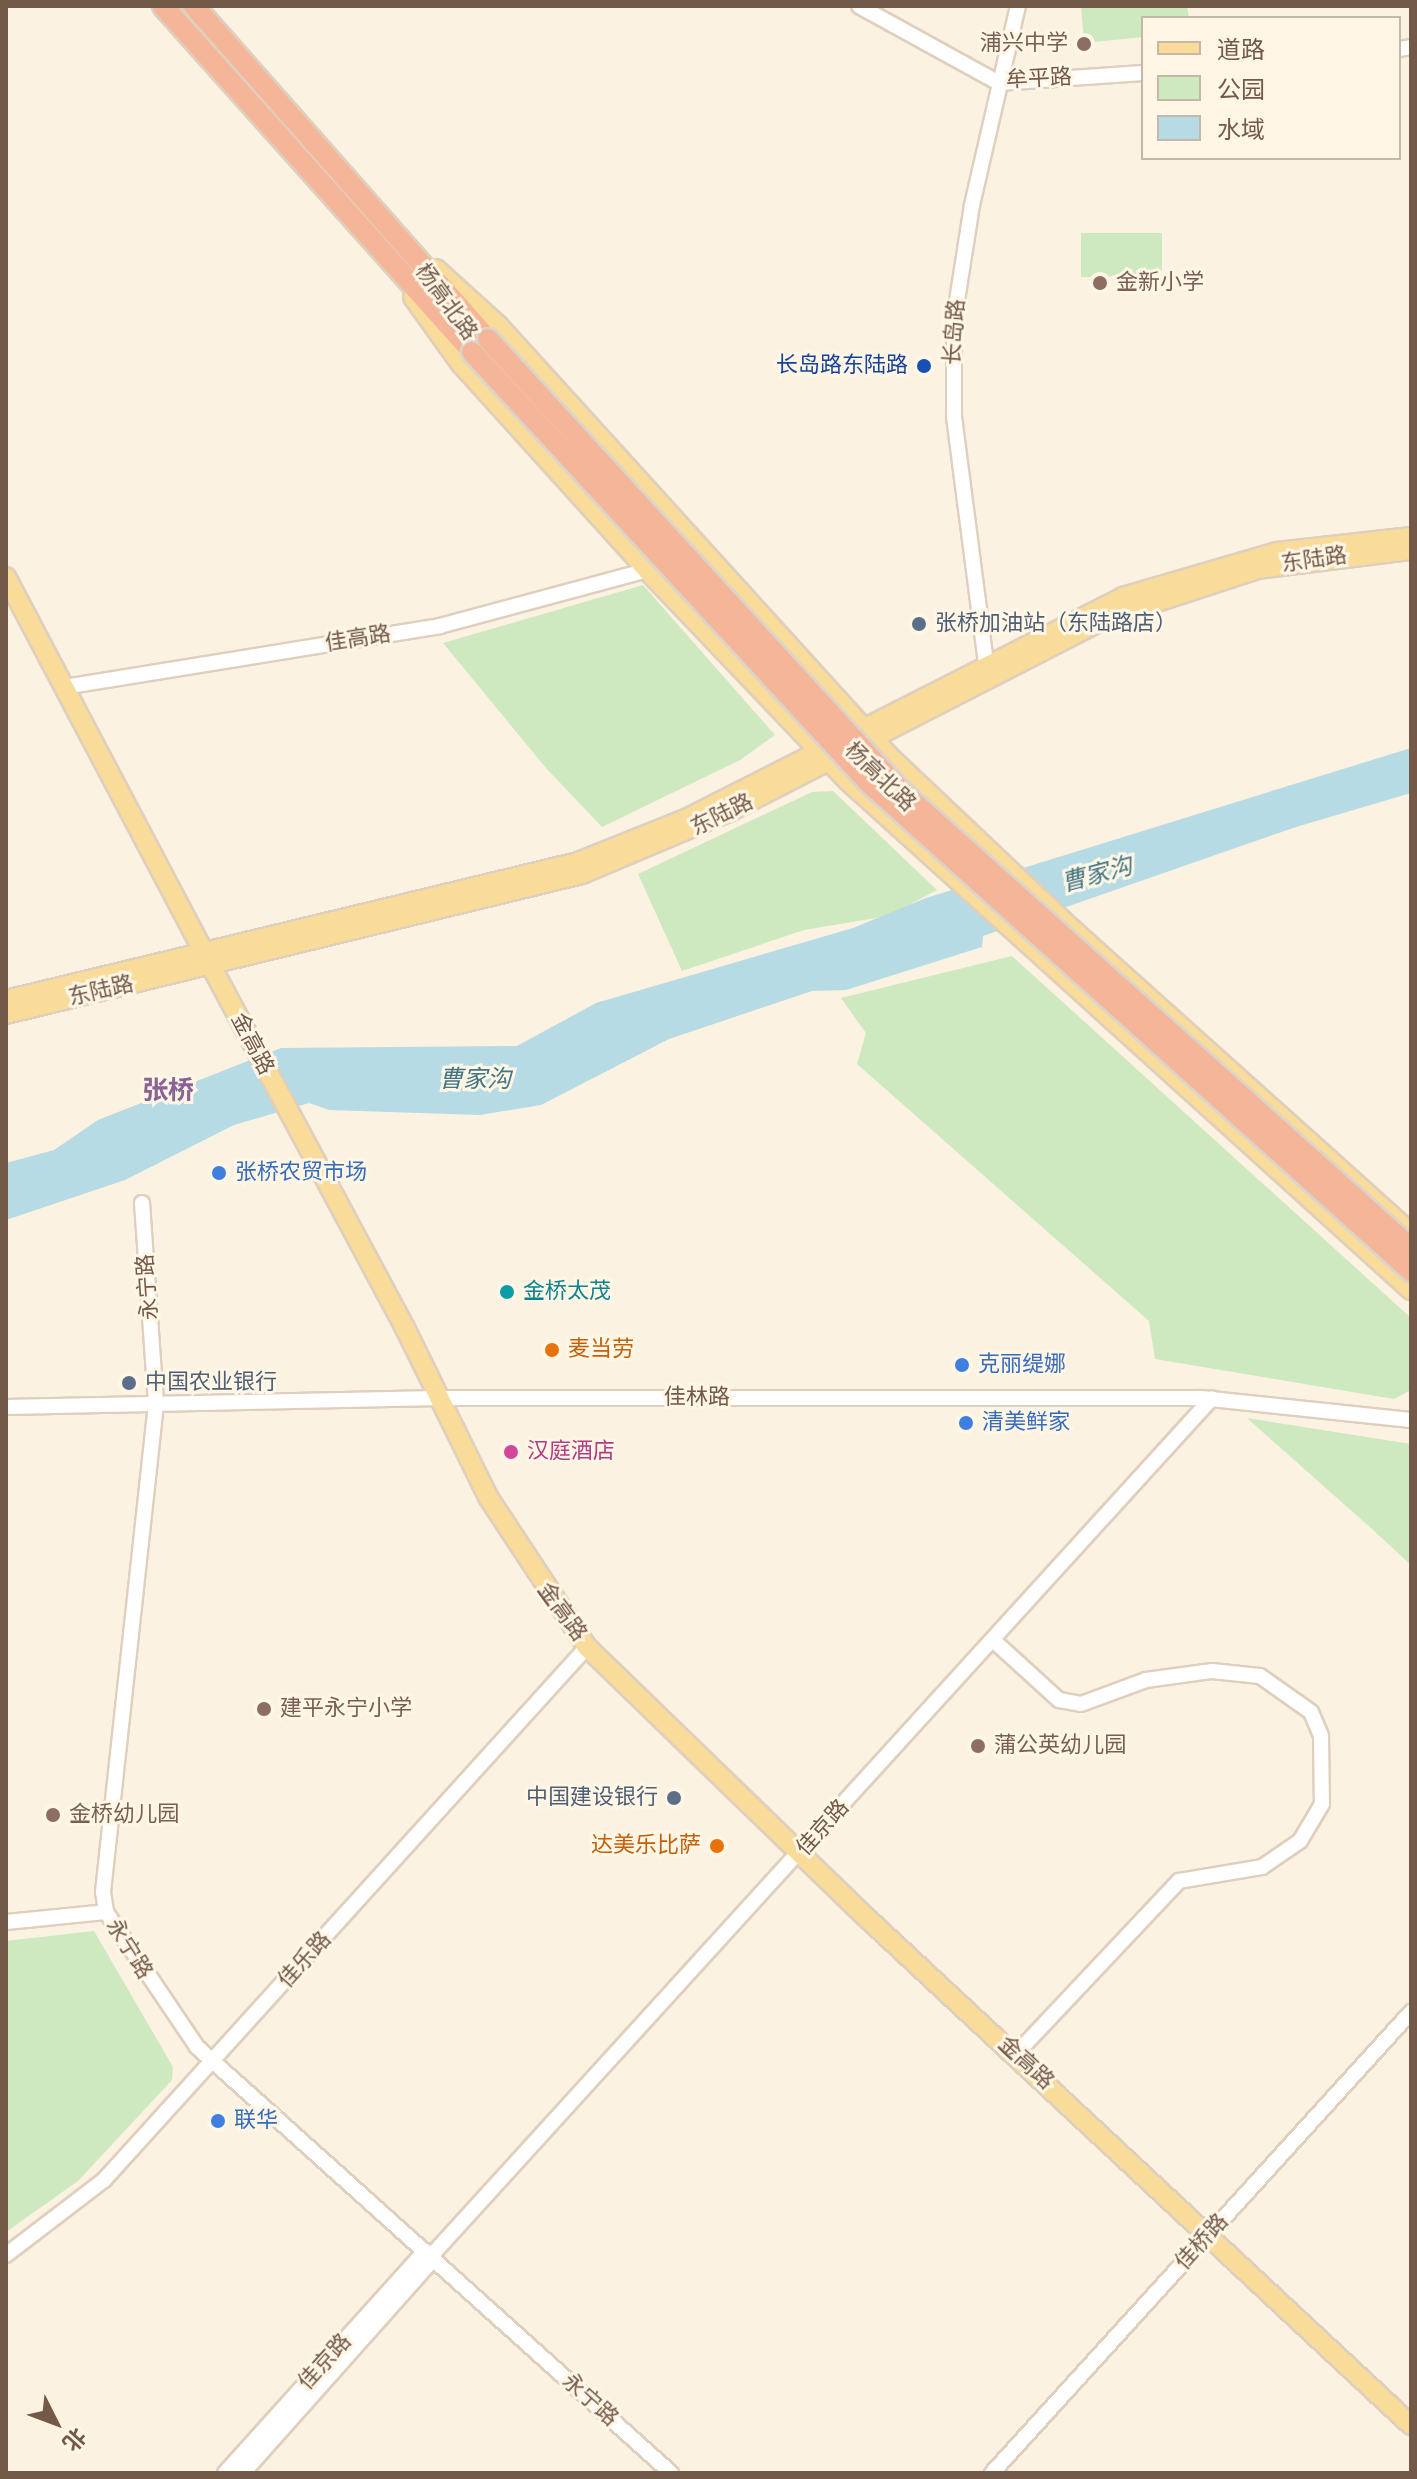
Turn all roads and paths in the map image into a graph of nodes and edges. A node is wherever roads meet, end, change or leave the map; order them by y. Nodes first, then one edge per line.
1 (163, 6) edge
2 (194, 6) edge
3 (859, 6) edge
4 (1018, 6) edge
5 (1141, 73) edge
6 (999, 83) junction
7 (391, 228) junction
8 (374, 243) junction
9 (480, 346) junction
10 (1411, 537) edge
11 (1411, 550) edge
12 (647, 570) junction
13 (6, 577) edge
14 (986, 663) junction
15 (64, 687) junction
16 (867, 733) junction
17 (824, 756) junction
18 (208, 960) junction
19 (6, 1000) edge
20 (6, 1014) edge
21 (142, 1203) dead end
22 (1411, 1233) edge
23 (1411, 1248) edge
24 (1411, 1271) edge
25 (1411, 1290) edge
26 (439, 1398) junction
27 (1207, 1398) junction
28 (156, 1404) junction
29 (6, 1407) edge
30 (1386, 1419) junction
31 (1411, 1420) edge
32 (1411, 1431) edge
33 (993, 1640) junction
34 (587, 1647) junction
35 (797, 1850) junction
36 (106, 1912) junction
37 (6, 1922) edge
38 (1411, 2012) edge
39 (1016, 2054) junction
40 (213, 2061) junction
41 (1209, 2234) junction
42 (6, 2255) edge
43 (430, 2255) junction
44 (1411, 2425) edge
45 (225, 2473) edge
46 (243, 2473) edge
47 (671, 2473) edge
48 (992, 2473) edge

1 - 8 highway, 杨高北路
2 - 7 highway, 杨高北路
3 - 6 street, 牟平路
4 - 6 street, 长岛路
5 - 6 street, 牟平路
6 - 14 street, 长岛路
7 - 9 highway, 杨高北路
7 - 16 main road, 杨高北路
8 - 9 highway, 杨高北路
8 - 12 main road, 杨高北路
9 - 23 highway, 杨高北路, bridge
9 - 24 highway, 杨高北路, bridge
10 - 14 main road, 东陆路
11 - 16 main road, 东陆路
12 - 15 street, 佳高路
12 - 17 main road, 杨高北路
13 - 15 main road, 金高路
14 - 16 main road, 东陆路
15 - 18 main road, 金高路
16 - 17 main road, 东陆路
16 - 22 main road, 杨高北路
17 - 18 main road, 东陆路
17 - 25 main road, 杨高北路
18 - 19 main road, 东陆路
18 - 20 main road, 东陆路
18 - 26 main road, 金高路
21 - 28 street, 永宁路
26 - 27 street, 佳林路
26 - 28 street, 佳林路
26 - 34 main road, 金高路
27 - 30 street, 佳林路
27 - 33 street, 佳京路
27 - 35 street, 佳京路
28 - 29 street, 佳林路
28 - 36 street, 永宁路
30 - 31 street, 佳林路
30 - 32 street, 佳林路
33 - 35 street, 佳京路
33 - 39 street
34 - 35 main road, 金高路
34 - 40 street, 佳乐路
35 - 39 main road, 金高路
35 - 43 street, 佳京路
36 - 37 street
36 - 40 street, 永宁路
38 - 41 street, 佳桥路
39 - 41 main road, 金高路
40 - 42 street, 佳乐路
40 - 43 street, 永宁路
41 - 44 main road, 金高路
41 - 48 street, 佳桥路
43 - 45 street, 佳京路
43 - 46 street, 佳京路
43 - 47 street, 永宁路

